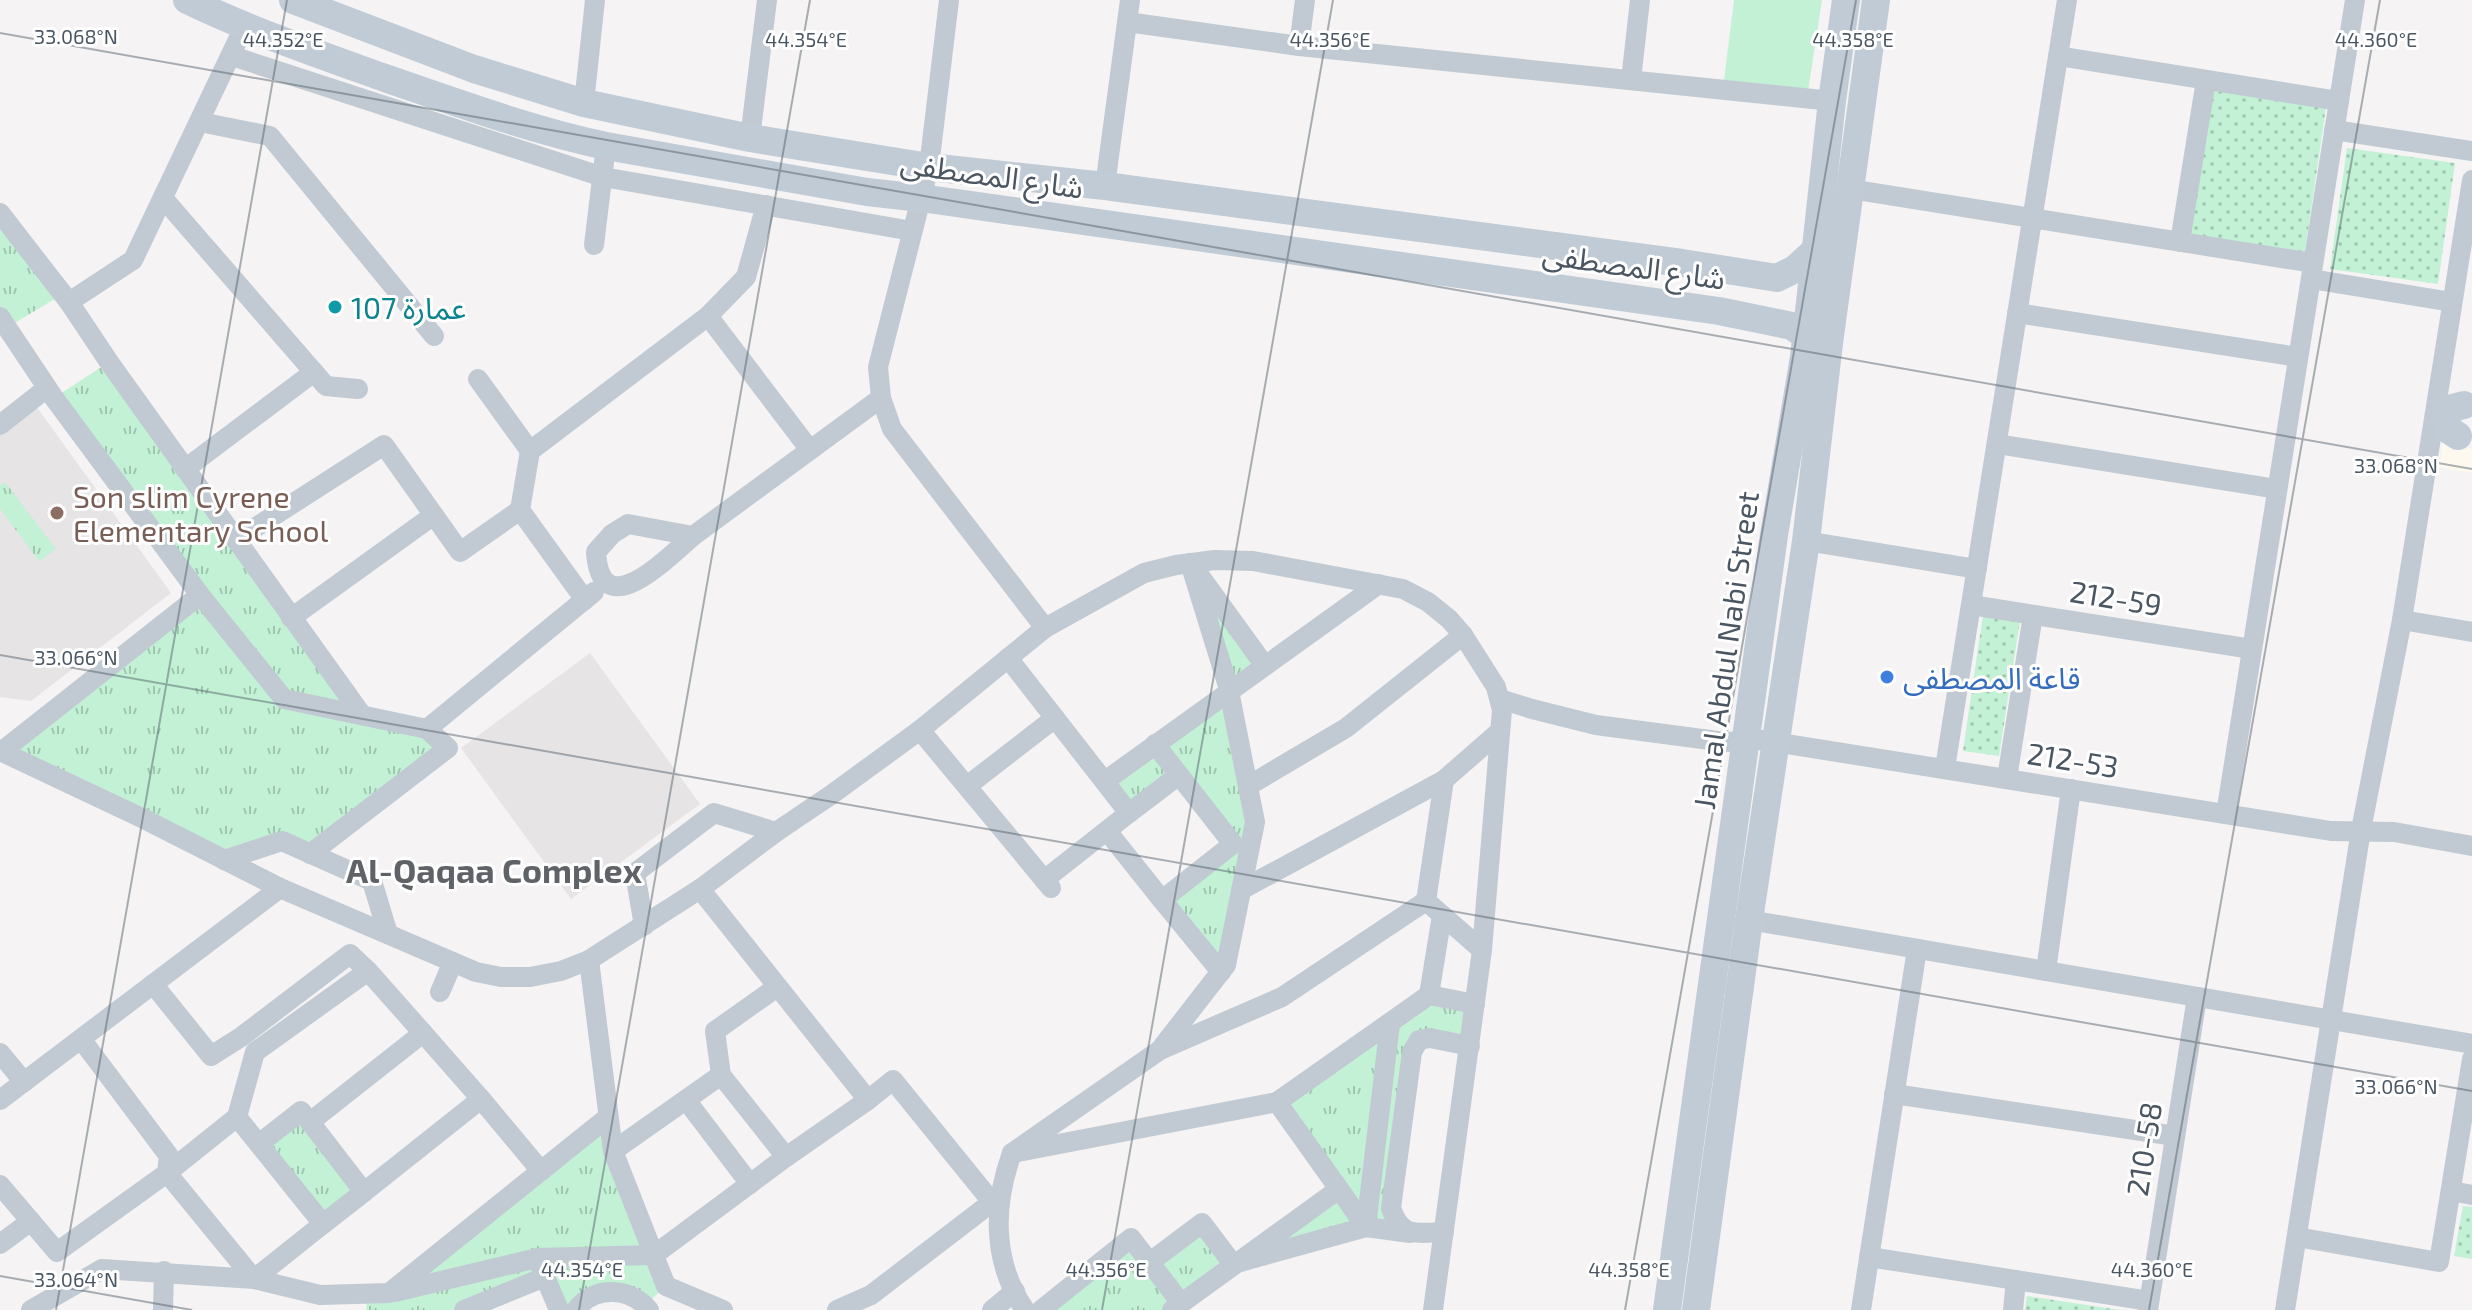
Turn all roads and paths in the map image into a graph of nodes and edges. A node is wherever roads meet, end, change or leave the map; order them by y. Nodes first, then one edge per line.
1 (187, 0) edge
2 (293, 0) edge
3 (595, 0) edge
4 (767, 0) edge
5 (949, 0) edge
6 (1130, 0) edge
7 (1305, 0) edge
8 (1640, 0) edge
9 (1846, 0) edge
10 (1876, 0) edge
11 (2067, 0) edge
12 (2355, 0) edge
13 (1127, 22) junction
14 (244, 27) junction
15 (411, 46) junction
16 (1299, 46) junction
17 (232, 56) junction
18 (2058, 56) junction
19 (1631, 80) junction
20 (2206, 80) junction
21 (403, 84) junction
22 (1832, 101) junction
23 (2339, 101) junction
24 (584, 103) junction
25 (200, 122) junction
26 (2334, 130) junction
27 (750, 138) junction
28 (606, 146) junction
29 (2472, 151) edge
30 (929, 167) junction
31 (603, 177) junction
32 (2472, 180) edge
33 (1105, 186) junction
34 (163, 198) junction
35 (921, 198) junction
36 (1840, 199) junction
37 (766, 205) junction
38 (0, 213) edge
39 (2032, 218) junction
40 (2469, 221) edge
41 (912, 231) junction
42 (2180, 242) junction
43 (594, 245) dead end
44 (1816, 250) junction
45 (2312, 271) junction
46 (69, 302) junction
47 (2452, 302) junction
48 (2017, 313) junction
49 (708, 316) junction
50 (0, 317) edge
51 (434, 336) dead end
52 (1817, 340) junction
53 (2298, 357) junction
54 (314, 372) junction
55 (478, 379) dead end
56 (47, 388) junction
57 (358, 389) dead end
58 (881, 398) junction
59 (2457, 404) edge
60 (0, 425) edge
61 (2454, 435) edge
62 (1997, 444) junction
63 (810, 450) junction
64 (530, 451) junction
65 (185, 469) junction
66 (2277, 489) junction
67 (520, 510) junction
68 (434, 515) junction
69 (693, 536) junction
70 (236, 540) junction
71 (1806, 541) junction
72 (1190, 563) junction
73 (1977, 569) junction
74 (606, 583) junction
75 (1379, 584) junction
76 (200, 595) junction
77 (585, 600) junction
78 (1971, 605) junction
79 (2033, 615) junction
80 (291, 618) junction
81 (2402, 620) junction
82 (1045, 628) junction
83 (2472, 632) edge
84 (1463, 635) junction
85 (2252, 649) junction
86 (1008, 658) junction
87 (1265, 666) junction
88 (1229, 692) junction
89 (1500, 699) junction
90 (362, 715) junction
91 (1055, 718) junction
92 (427, 729) junction
93 (920, 730) junction
94 (1500, 731) junction
95 (1746, 739) junction
96 (1775, 742) junction
97 (1155, 744) junction
98 (1, 752) edge
99 (1945, 768) junction
100 (1179, 775) junction
101 (2007, 778) junction
102 (1444, 780) junction
103 (1105, 781) junction
104 (967, 786) junction
105 (1248, 786) junction
106 (2071, 789) junction
107 (1129, 813) junction
108 (2226, 814) junction
109 (1254, 828) junction
110 (2361, 830) junction
111 (1107, 831) junction
112 (776, 832) junction
113 (1233, 844) junction
114 (2472, 846) edge
115 (310, 854) junction
116 (224, 860) junction
117 (280, 888) junction
118 (700, 889) junction
119 (1241, 890) junction
120 (1162, 900) junction
121 (1426, 901) junction
122 (1442, 915) junction
123 (1749, 920) junction
124 (644, 926) junction
125 (388, 934) junction
126 (1917, 949) junction
127 (1482, 950) junction
128 (589, 960) junction
129 (453, 962) junction
130 (368, 971) junction
131 (2046, 971) junction
132 (1221, 972) junction
133 (153, 984) junction
134 (777, 987) junction
135 (440, 992) dead end
136 (1429, 995) junction
137 (2197, 997) junction
138 (1475, 1004) junction
139 (2331, 1020) junction
140 (1390, 1023) junction
141 (423, 1033) junction
142 (81, 1039) junction
143 (2472, 1044) edge
144 (1470, 1046) junction
145 (1160, 1050) junction
146 (0, 1053) edge
147 (2472, 1059) edge
148 (721, 1075) junction
149 (24, 1082) junction
150 (1894, 1094) junction
151 (481, 1099) junction
152 (0, 1100) edge
153 (686, 1100) junction
154 (868, 1100) junction
155 (1277, 1102) junction
156 (237, 1117) junction
157 (608, 1117) junction
158 (310, 1122) junction
159 (2175, 1136) junction
160 (260, 1143) junction
161 (613, 1151) junction
162 (1012, 1153) junction
163 (786, 1157) junction
164 (541, 1171) junction
165 (167, 1173) junction
166 (750, 1184) junction
167 (0, 1185) edge
168 (1339, 1189) junction
169 (2451, 1191) junction
170 (364, 1192) junction
171 (2472, 1195) edge
172 (996, 1198) junction
173 (31, 1221) junction
174 (323, 1224) junction
175 (1366, 1227) junction
176 (1444, 1232) junction
177 (1410, 1233) junction
178 (2297, 1237) junction
179 (0, 1244) edge
180 (654, 1255) junction
181 (1869, 1257) junction
182 (1150, 1262) junction
183 (1233, 1264) junction
184 (541, 1268) junction
185 (164, 1271) junction
186 (254, 1279) junction
187 (2016, 1280) junction
188 (666, 1286) junction
189 (1015, 1291) junction
190 (374, 1299) edge
191 (1176, 1306) edge
192 (2148, 1306) edge
193 (647, 1308) edge
194 (31, 1310) edge
195 (163, 1310) edge
196 (464, 1310) edge
197 (559, 1310) edge
198 (576, 1310) edge
199 (723, 1310) edge
200 (837, 1310) edge
201 (992, 1310) edge
202 (1025, 1310) edge
203 (1041, 1310) edge
204 (1433, 1310) edge
205 (1667, 1310) edge
206 (1696, 1310) edge
207 (1861, 1310) edge
208 (2013, 1310) edge
209 (2285, 1310) edge

1 - 14 street, شارع المصطفى
2 - 15 street, شارع المصطفى
3 - 24 street
4 - 27 street
5 - 30 street
6 - 13 street
7 - 16 street
8 - 19 street
9 - 22 street, Jamal Abdul Nabi Street
10 - 36 street, Jamal Abdul Nabi Street
11 - 18 street
12 - 23 street
13 - 16 street
13 - 33 street
14 - 17 street
14 - 21 street, شارع المصطفى
15 - 21 street
15 - 24 street, شارع المصطفى
16 - 19 street
17 - 25 street
17 - 31 street
18 - 20 street
18 - 39 street
19 - 22 street
20 - 23 street
20 - 42 street
21 - 28 street, شارع المصطفى
22 - 36 street, Jamal Abdul Nabi Street
23 - 26 street
24 - 27 street, شارع المصطفى
25 - 34 street
25 - 51 street
26 - 29 street
26 - 45 street
27 - 30 street, شارع المصطفى
28 - 31 street
28 - 35 street, شارع المصطفى
30 - 33 street, شارع المصطفى
30 - 35 street
31 - 37 street
31 - 43 street
32 - 40 street
33 - 44 street, شارع المصطفى
34 - 46 street
34 - 54 street
35 - 41 street
35 - 52 street, شارع المصطفى
36 - 39 street
36 - 44 street, Jamal Abdul Nabi Street
36 - 52 street, Jamal Abdul Nabi Street
37 - 41 street
37 - 49 street
38 - 46 street
39 - 42 street
39 - 48 street
40 - 47 street
41 - 58 street
42 - 45 street
44 - 52 street, Jamal Abdul Nabi Street
45 - 47 street
45 - 53 street
46 - 65 street
47 - 59 street
48 - 53 street
48 - 62 street
49 - 63 street
49 - 64 street
50 - 56 street
52 - 71 street, Jamal Abdul Nabi Street
52 - 95 street, Jamal Abdul Nabi Street
53 - 66 street
54 - 57 street
54 - 65 street
55 - 64 street
56 - 60 street
56 - 76 street
58 - 63 street
58 - 82 street
59 - 61 street
61 - 81 street
62 - 66 street
62 - 73 street
63 - 69 street
64 - 67 street
65 - 70 street
66 - 85 street
67 - 68 street
67 - 77 street
68 - 70 street
68 - 80 street
69 - 74 street
69 - 74 street
70 - 80 street
71 - 73 street
71 - 96 street, Jamal Abdul Nabi Street
72 - 75 street
72 - 82 street
72 - 87 street
72 - 88 street
73 - 78 street
74 - 77 street
75 - 84 street
75 - 87 street
76 - 90 street
76 - 98 street
77 - 92 street
78 - 79 street, 212-59
78 - 99 street
79 - 85 street, 212-59
79 - 101 street
80 - 90 street
81 - 83 street
81 - 110 street
82 - 86 street
84 - 89 street
84 - 105 street
85 - 108 street
86 - 91 street
86 - 93 street
87 - 88 street
88 - 97 street
88 - 105 street
89 - 94 street
89 - 95 street, 212-53
90 - 92 street
91 - 103 street
91 - 104 street
92 - 115 street
93 - 104 street
93 - 112 street
94 - 102 street
94 - 127 street
95 - 96 street, 212-53
95 - 205 street, Jamal Abdul Nabi Street
96 - 99 street, 212-53
96 - 123 street, Jamal Abdul Nabi Street
97 - 100 street
97 - 103 street
98 - 116 street
99 - 101 street, 212-53
100 - 107 street
100 - 113 street
101 - 106 street, 212-53
102 - 119 street
102 - 121 street
103 - 107 street
104 - 111 street
105 - 109 street
106 - 108 street, 212-53
106 - 131 street
107 - 111 street
108 - 110 street, 212-53
109 - 113 street
109 - 119 street
110 - 114 street, 212-53
110 - 139 street
111 - 120 street
112 - 118 street
112 - 124 street
113 - 120 street
115 - 116 street
115 - 125 street
116 - 117 street
117 - 125 street
117 - 133 street
118 - 124 street
118 - 134 street
119 - 132 street
120 - 132 street
121 - 122 street
121 - 145 street
122 - 127 street
122 - 136 street
123 - 126 street
123 - 206 street, Jamal Abdul Nabi Street
124 - 128 street
125 - 129 street
126 - 131 street
126 - 150 street
127 - 138 street
128 - 129 street
128 - 157 street
129 - 135 street
130 - 133 street
130 - 141 street
130 - 156 street
131 - 137 street
132 - 145 street
133 - 142 street
134 - 148 street
134 - 154 street
136 - 138 street
136 - 140 street
137 - 139 street
137 - 159 street, 210-58
138 - 144 street
139 - 143 street
139 - 178 street
140 - 155 street
140 - 175 street
141 - 151 street
141 - 158 street
142 - 149 street
142 - 165 street
144 - 176 street
144 - 177 street
145 - 162 street
146 - 149 street
147 - 169 street
148 - 153 street
148 - 163 street
149 - 152 street
150 - 159 street
150 - 181 street
151 - 164 street
151 - 170 street
153 - 161 street
153 - 166 street
154 - 163 street
154 - 172 street
155 - 162 street
155 - 168 street
156 - 160 street
156 - 165 street
157 - 161 street
157 - 164 street
158 - 160 street
158 - 170 street
159 - 192 street, 210-58
160 - 174 street
161 - 180 street
162 - 172 street
163 - 166 street
164 - 190 street
165 - 173 street
165 - 186 street
166 - 180 street
167 - 173 street
168 - 175 street
168 - 183 street
169 - 171 street
169 - 178 street
170 - 174 street
172 - 189 street
172 - 200 street
173 - 179 street
174 - 186 street
175 - 177 street
175 - 183 street
176 - 177 street
176 - 204 street
178 - 209 street
180 - 184 street
180 - 188 street
181 - 187 street
181 - 207 street
182 - 183 street
182 - 191 street
182 - 203 street
183 - 191 street
184 - 190 street
184 - 196 street
184 - 197 street
185 - 186 street
185 - 194 street
185 - 195 street
186 - 190 street
187 - 192 street
187 - 208 street
188 - 193 street
188 - 199 street
189 - 201 street
189 - 202 street
193 - 198 street

